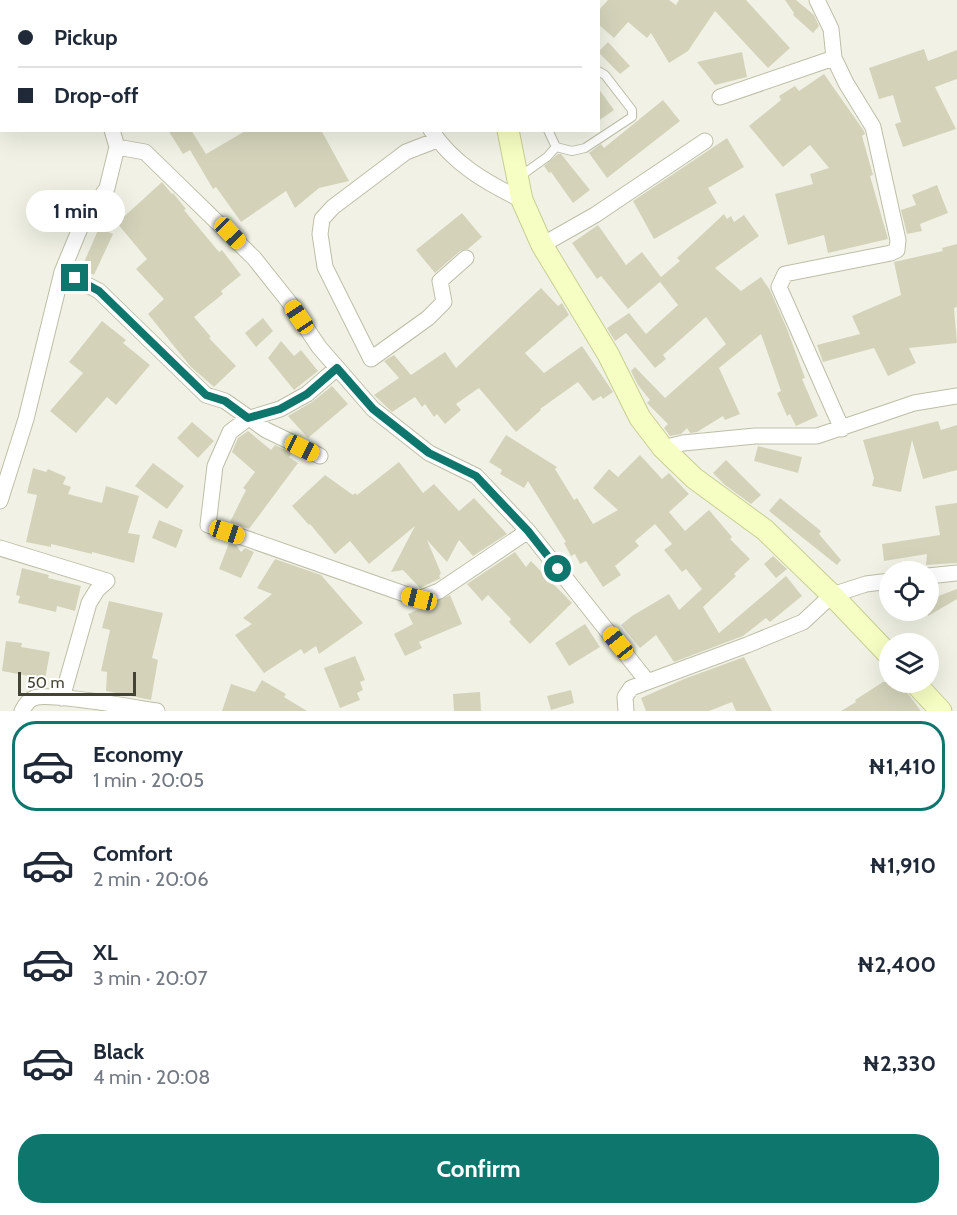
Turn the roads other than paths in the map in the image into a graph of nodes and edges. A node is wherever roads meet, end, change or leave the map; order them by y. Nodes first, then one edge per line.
1 (818, 0) edge
2 (834, 58) junction
3 (600, 72) edge
4 (720, 97) dead end
5 (113, 132) edge
6 (508, 132) edge
7 (549, 132) edge
8 (434, 135) edge
9 (705, 141) dead end
10 (117, 147) junction
11 (556, 147) junction
12 (518, 178) junction
13 (522, 200) junction
14 (542, 245) junction
15 (466, 258) dead end
16 (62, 272) junction
17 (337, 368) junction
18 (957, 396) edge
19 (248, 418) junction
20 (842, 429) junction
21 (663, 448) junction
22 (320, 456) dead end
23 (0, 501) edge
24 (528, 531) junction
25 (0, 548) edge
26 (957, 573) edge
27 (939, 575) edge
28 (879, 582) edge
29 (832, 595) junction
30 (879, 644) edge
31 (647, 681) junction
32 (924, 693) edge
33 (62, 698) junction
34 (22, 711) edge
35 (157, 711) edge
36 (626, 711) edge
37 (941, 711) edge

1 - 2 street
2 - 4 street
2 - 20 street
3 - 11 lane
5 - 10 street
6 - 12 street
7 - 11 lane
8 - 13 street
8 - 15 street
9 - 14 street
10 - 16 street
10 - 17 street
11 - 12 lane
12 - 13 street
13 - 14 street
14 - 21 street
16 - 19 street
16 - 23 street
17 - 19 street
17 - 24 street
18 - 20 street
19 - 22 street
19 - 24 street
20 - 21 street
21 - 29 street
24 - 31 street
25 - 33 street
26 - 27 street
28 - 29 street
29 - 30 street
29 - 31 street
31 - 36 street
32 - 37 street
33 - 34 street
33 - 35 street

